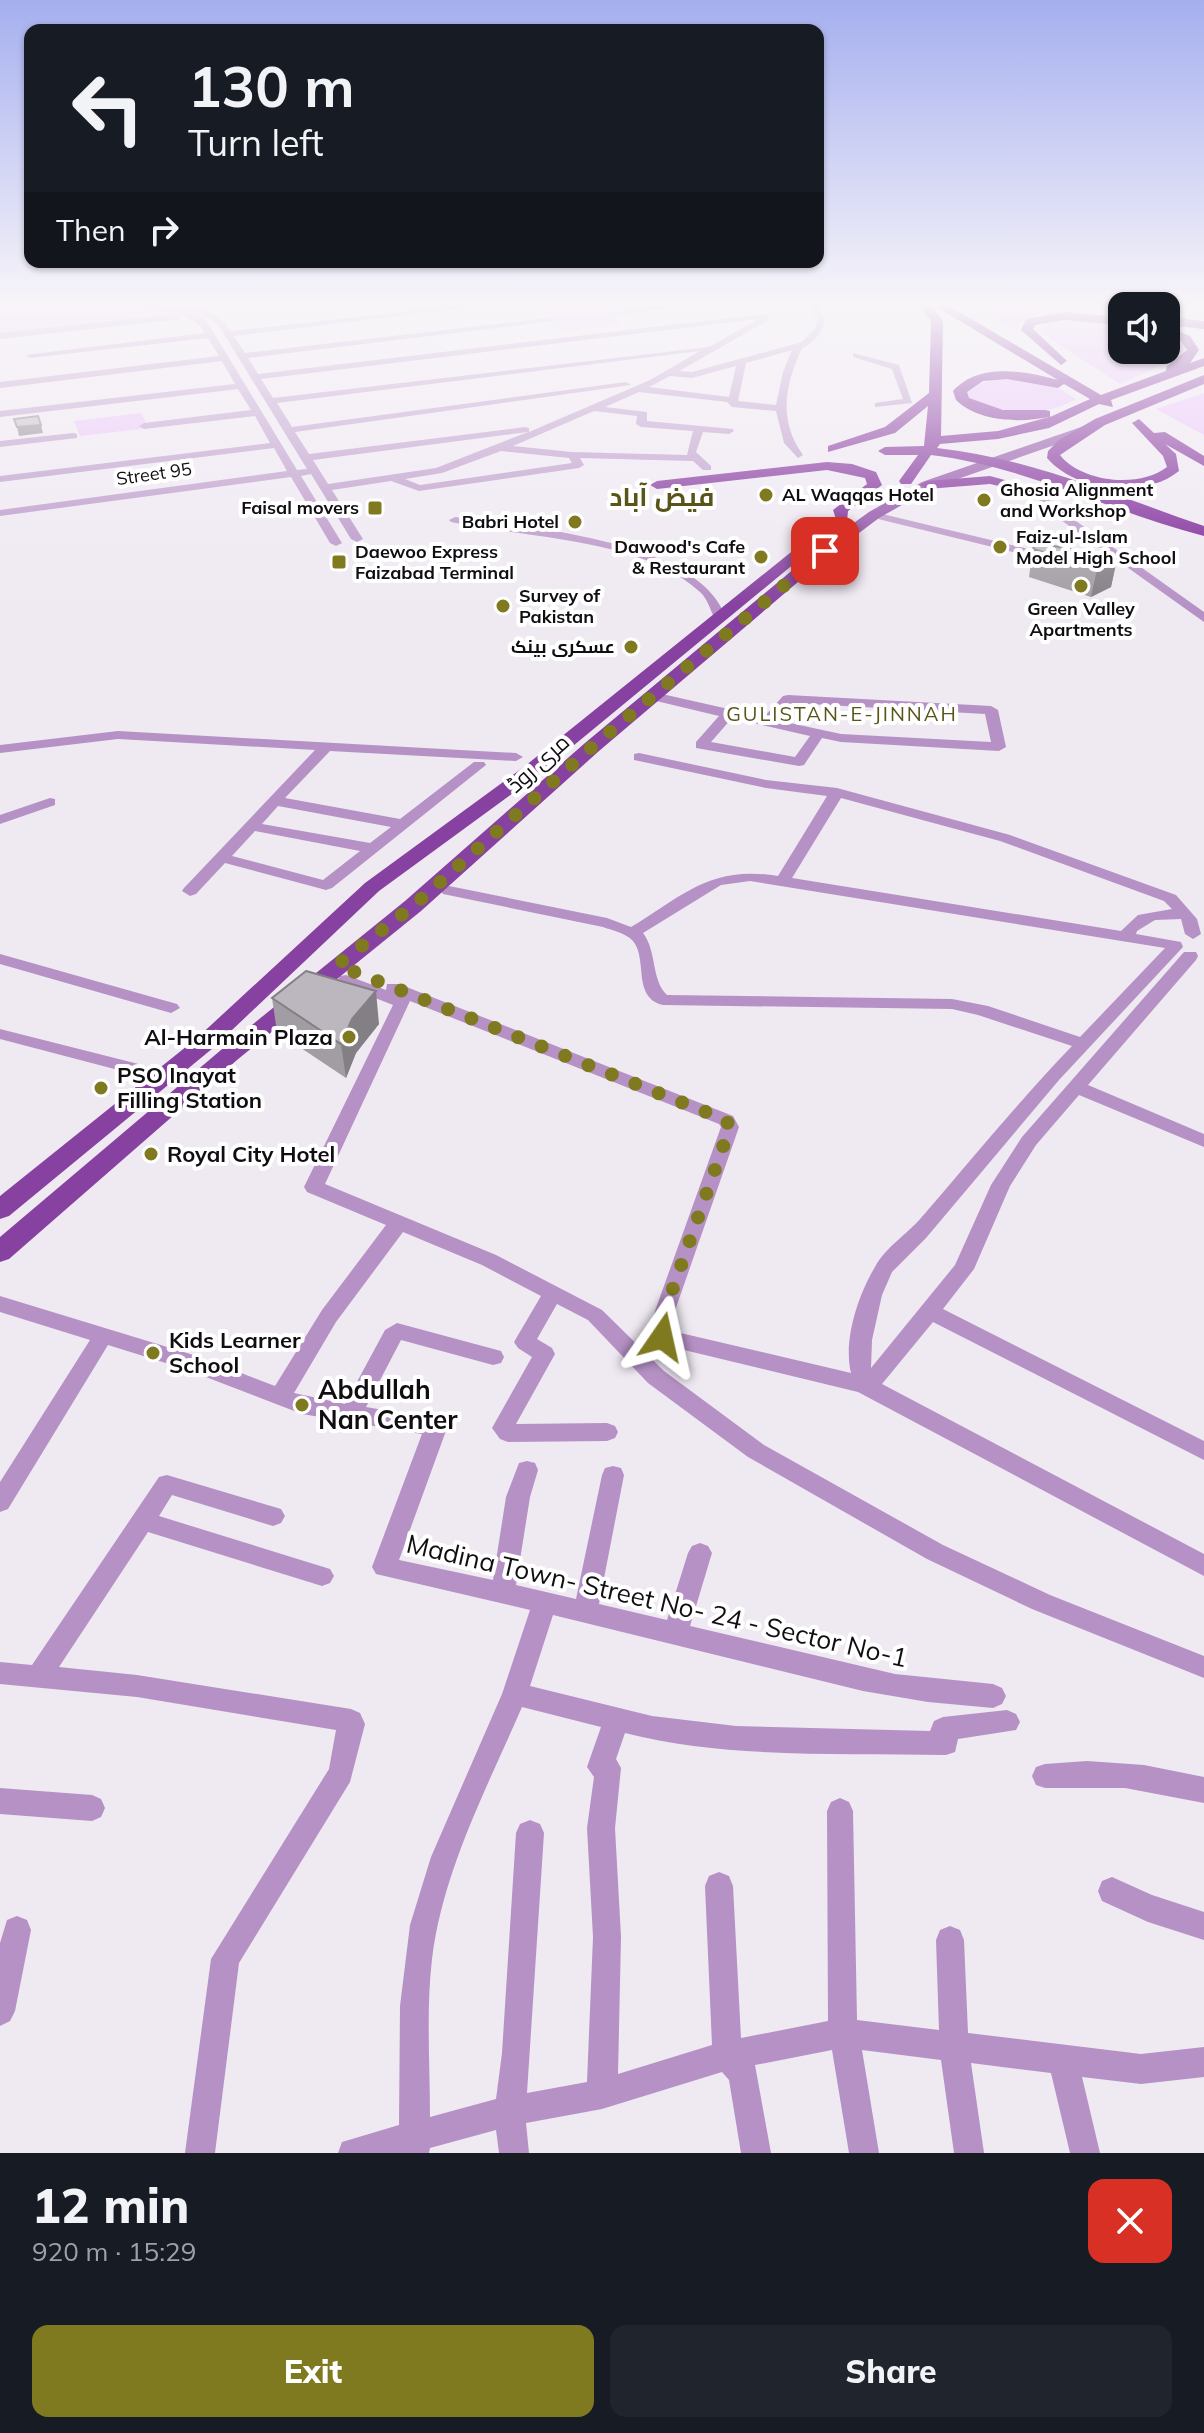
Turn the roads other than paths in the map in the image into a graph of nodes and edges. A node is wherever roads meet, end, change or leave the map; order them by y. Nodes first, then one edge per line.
1 (76, 406) edge
2 (251, 406) edge
3 (274, 406) edge
4 (469, 406) edge
5 (592, 406) edge
6 (745, 406) edge
7 (920, 406) edge
8 (937, 406) edge
9 (975, 406) edge
10 (1066, 406) edge
11 (1075, 406) edge
12 (1087, 406) edge
13 (1137, 406) edge
14 (1139, 406) edge
15 (458, 408) joint
16 (589, 408) junction
17 (781, 408) joint
18 (255, 413) junction
19 (0, 414) edge
20 (1139, 423) junction
21 (1044, 425) junction
22 (144, 426) dead end
23 (1094, 426) junction
24 (544, 428) junction
25 (699, 429) junction
26 (290, 430) junction
27 (729, 431) dead end
28 (73, 436) dead end
29 (910, 441) dead end
30 (0, 444) edge
31 (1199, 444) edge
32 (276, 445) junction
33 (498, 448) junction
34 (833, 449) dead end
35 (885, 451) dead end
36 (572, 455) junction
37 (798, 455) dead end
38 (304, 458) junction
39 (692, 458) junction
40 (475, 459) junction
41 (1204, 462) edge
42 (707, 468) dead end
43 (313, 471) junction
44 (292, 474) junction
45 (497, 477) junction
46 (392, 478) junction
47 (0, 479) edge
48 (917, 483) junction
49 (657, 485) dead end
50 (323, 488) junction
51 (1040, 493) junction
52 (1065, 500) dead end
53 (0, 513) edge
54 (874, 515) junction
55 (842, 519) junction
56 (455, 520) dead end
57 (1125, 521) dead end
58 (1204, 531) edge
59 (357, 539) dead end
60 (336, 543) dead end
61 (1204, 547) edge
62 (1066, 561) edge
63 (719, 616) junction
64 (1204, 618) edge
65 (920, 687) dead end
66 (653, 696) junction
67 (924, 707) junction
68 (728, 714) junction
69 (767, 722) junction
70 (819, 733) junction
71 (0, 742) edge
72 (592, 747) junction
73 (325, 748) junction
74 (0, 749) edge
75 (639, 757) dead end
76 (474, 760) junction
77 (524, 764) junction
78 (837, 792) junction
79 (275, 801) junction
80 (50, 802) dead end
81 (0, 820) edge
82 (401, 824) junction
83 (251, 826) junction
84 (371, 848) junction
85 (222, 858) junction
86 (783, 880) junction
87 (190, 891) dead end
88 (449, 891) dead end
89 (1186, 915) junction
90 (632, 933) junction
91 (1200, 933) edge
92 (1126, 936) junction
93 (1186, 951) edge
94 (0, 959) edge
95 (342, 973) junction
96 (171, 1008) dead end
97 (0, 1034) edge
98 (205, 1043) junction
99 (1084, 1044) junction
100 (229, 1055) junction
101 (164, 1076) junction
102 (1074, 1086) junction
103 (1204, 1141) edge
104 (0, 1210) edge
105 (398, 1224) junction
106 (0, 1252) edge
107 (553, 1293) junction
108 (0, 1304) edge
109 (931, 1312) junction
110 (102, 1338) junction
111 (493, 1357) dead end
112 (864, 1385) junction
113 (280, 1397) junction
114 (351, 1414) junction
115 (607, 1432) dead end
116 (1204, 1451) edge
117 (527, 1470) dead end
118 (613, 1475) dead end
119 (0, 1502) edge
120 (273, 1516) dead end
121 (144, 1521) junction
122 (700, 1553) dead end
123 (1204, 1566) edge
124 (322, 1576) dead end
125 (503, 1592) junction
126 (545, 1601) junction
127 (585, 1611) junction
128 (675, 1633) junction
129 (1204, 1667) edge
130 (0, 1673) edge
131 (38, 1677) junction
132 (515, 1694) junction
133 (993, 1696) dead end
134 (617, 1717) junction
135 (1007, 1722) dead end
136 (1045, 1776) dead end
137 (1204, 1790) edge
138 (0, 1801) edge
139 (92, 1808) dead end
140 (840, 1811) dead end
141 (530, 1833) dead end
142 (719, 1886) dead end
143 (1112, 1891) dead end
144 (1204, 1926) edge
145 (17, 1930) dead end
146 (950, 1940) dead end
147 (0, 2011) edge
148 (844, 2033) junction
149 (954, 2048) junction
150 (727, 2055) junction
151 (1063, 2061) junction
152 (1204, 2062) edge
153 (602, 2094) junction
154 (510, 2111) junction
155 (415, 2144) edge
156 (200, 2153) edge
157 (353, 2153) edge
158 (514, 2153) edge
159 (756, 2153) edge
160 (864, 2153) edge
161 (969, 2153) edge
162 (1085, 2153) edge

1 - 19 street
2 - 18 street
3 - 26 street
4 - 15 street
5 - 16 street
6 - 17 street
7 - 34 highway
8 - 48 highway
9 - 10 highway
11 - 21 highway
12 - 20 highway
13 - 31 highway
14 - 23 highway, مری روڈ
15 - 26 street
16 - 24 street
16 - 25 street
17 - 37 street
18 - 22 street
18 - 32 street
20 - 23 highway
20 - 41 highway
21 - 29 highway
21 - 48 main road
23 - 48 main road, مری روڈ
24 - 33 street
24 - 38 street
25 - 27 street
25 - 39 street
26 - 38 street
28 - 30 street
32 - 44 street
32 - 47 street
33 - 36 street
33 - 40 street
35 - 58 highway
36 - 39 street
36 - 45 street
38 - 43 street
39 - 42 street
40 - 45 street
40 - 46 street
43 - 44 street, Street 95
43 - 50 street
44 - 53 street, Street 95
44 - 60 street
45 - 46 street
46 - 50 street
48 - 51 highway
48 - 54 main road, مری روڈ
48 - 55 main road, مری روڈ
49 - 55 highway
50 - 59 street
51 - 52 highway
51 - 64 street
54 - 62 street
54 - 66 main road, مری روڈ
55 - 63 main road, مری روڈ
56 - 63 street
57 - 61 highway
63 - 77 main road, مری روڈ
65 - 67 street
66 - 68 street
66 - 72 main road, مری روڈ
67 - 69 street
67 - 70 street
68 - 69 street
68 - 70 street
69 - 70 street
71 - 76 street
72 - 77 main road
72 - 95 main road, مری روڈ
73 - 74 street
73 - 76 street
73 - 79 street
75 - 78 street
76 - 77 street
76 - 82 street
77 - 98 main road, مری روڈ
78 - 86 street
78 - 89 street
79 - 82 street
79 - 83 street
80 - 81 street
82 - 84 street
83 - 84 street
83 - 85 street
84 - 85 street
85 - 87 street
86 - 90 street
86 - 92 street
88 - 90 street
89 - 91 street
89 - 92 street
90 - 99 street
91 - 93 street
92 - 93 street
93 - 99 street
93 - 102 street
94 - 96 street
95 - 100 main road, مری روڈ
95 - 105 street
95 - 112 street
97 - 101 street
98 - 100 main road
98 - 101 main road, مری روڈ
99 - 112 street
100 - 106 main road, مری روڈ
101 - 104 main road, مری روڈ
102 - 103 street
102 - 109 street
105 - 107 street
105 - 113 street
107 - 115 street
107 - 129 street
108 - 110 street, Madina Town- Street No- 24 - Sector No-1
109 - 112 street
109 - 116 street
110 - 113 street, Madina Town- Street No- 24 - Sector No-1
110 - 119 street
111 - 114 street
112 - 123 street
113 - 114 street, Madina Town- Street No- 24 - Sector No-1
114 - 125 street, Madina Town- Street No- 24 - Sector No-1
117 - 125 street
118 - 127 street
120 - 121 street
121 - 124 street
121 - 131 street
122 - 128 street
125 - 126 street, Madina Town- Street No- 24 - Sector No-1
126 - 127 street, Madina Town- Street No- 24 - Sector No-1
126 - 132 street
127 - 128 street, Madina Town- Street No- 24 - Sector No-1
128 - 133 street, Madina Town- Street No- 24 - Sector No-1
130 - 131 street
131 - 156 street
132 - 134 street
132 - 155 street
134 - 135 street
134 - 153 street
136 - 137 street
138 - 139 street
140 - 148 street
141 - 154 street
142 - 150 street
143 - 144 street
145 - 147 street
146 - 149 street
148 - 149 street
148 - 150 street
148 - 160 street
149 - 151 street
149 - 161 street
150 - 153 street
150 - 159 street
151 - 152 street
151 - 162 street
153 - 154 street
154 - 155 street
154 - 158 street
155 - 157 street

